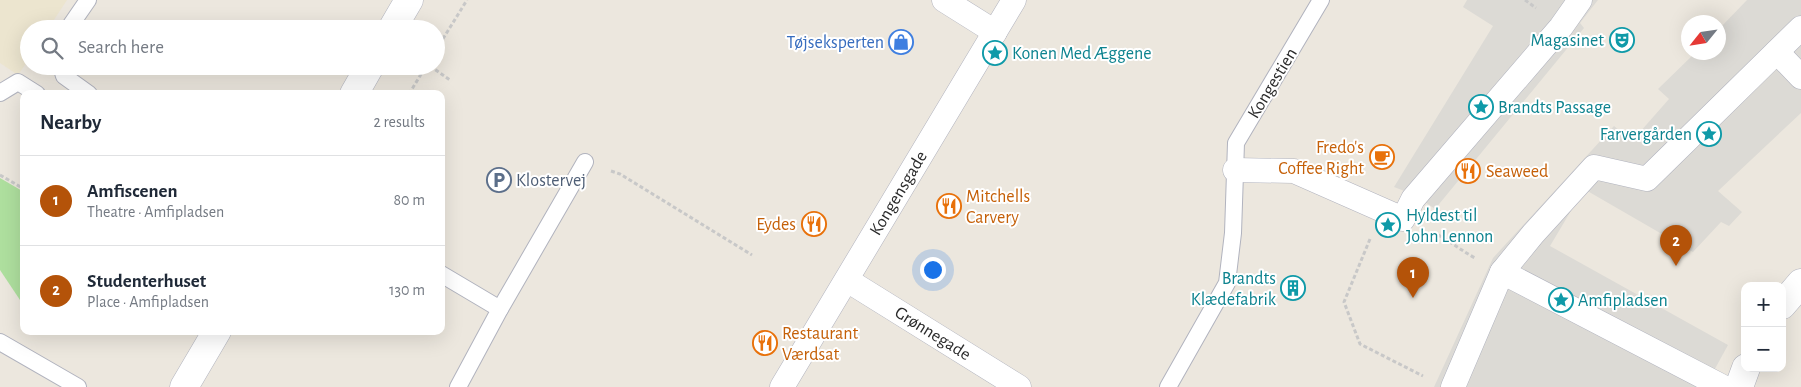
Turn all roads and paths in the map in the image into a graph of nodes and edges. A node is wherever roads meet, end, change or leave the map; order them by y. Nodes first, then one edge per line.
1 (88, 0) edge
2 (409, 0) edge
3 (467, 0) edge
4 (944, 0) edge
5 (1014, 0) edge
6 (1321, 0) edge
7 (1580, 0) edge
8 (74, 20) edge
9 (397, 20) edge
10 (1801, 28) edge
11 (995, 32) junction
12 (445, 35) edge
13 (1776, 52) junction
14 (64, 75) edge
15 (365, 75) edge
16 (421, 75) edge
17 (443, 75) edge
18 (1801, 77) edge
19 (450, 80) dead end
20 (31, 90) edge
21 (83, 90) edge
22 (356, 90) edge
23 (411, 90) edge
24 (0, 93) edge
25 (585, 162) joint
26 (1235, 170) junction
27 (0, 175) edge
28 (20, 188) edge
29 (1393, 215) junction
30 (1448, 239) dead end
31 (1457, 248) dead end
32 (752, 255) dead end
33 (1502, 272) junction
34 (445, 276) edge
35 (847, 280) junction
36 (1801, 283) edge
37 (1786, 300) edge
38 (500, 309) junction
39 (215, 335) edge
40 (0, 342) edge
41 (1745, 372) edge
42 (1429, 378) dead end
43 (78, 387) edge
44 (184, 387) edge
45 (458, 387) edge
46 (782, 387) edge
47 (1019, 387) edge
48 (1168, 387) edge
49 (1453, 387) edge
50 (1722, 387) edge
51 (1739, 387) edge

1 - 8 lane
2 - 9 street
3 - 12 path
4 - 11 street
5 - 11 street, Kongensgade
6 - 26 lane, Kongestien
7 - 29 street
10 - 13 street
11 - 35 street, Kongensgade
13 - 18 street
13 - 33 street
14 - 21 lane
15 - 22 street
16 - 23 path
17 - 19 path
20 - 24 lane
25 - 32 path
25 - 38 lane
26 - 29 street
26 - 48 lane, Kongestien
27 - 28 path
29 - 42 path
30 - 31 path
33 - 49 street
33 - 50 street
34 - 38 lane
35 - 46 street, Kongensgade
35 - 47 street, Grønnegade
36 - 37 street
38 - 45 lane
39 - 44 street
40 - 43 lane
41 - 51 street

